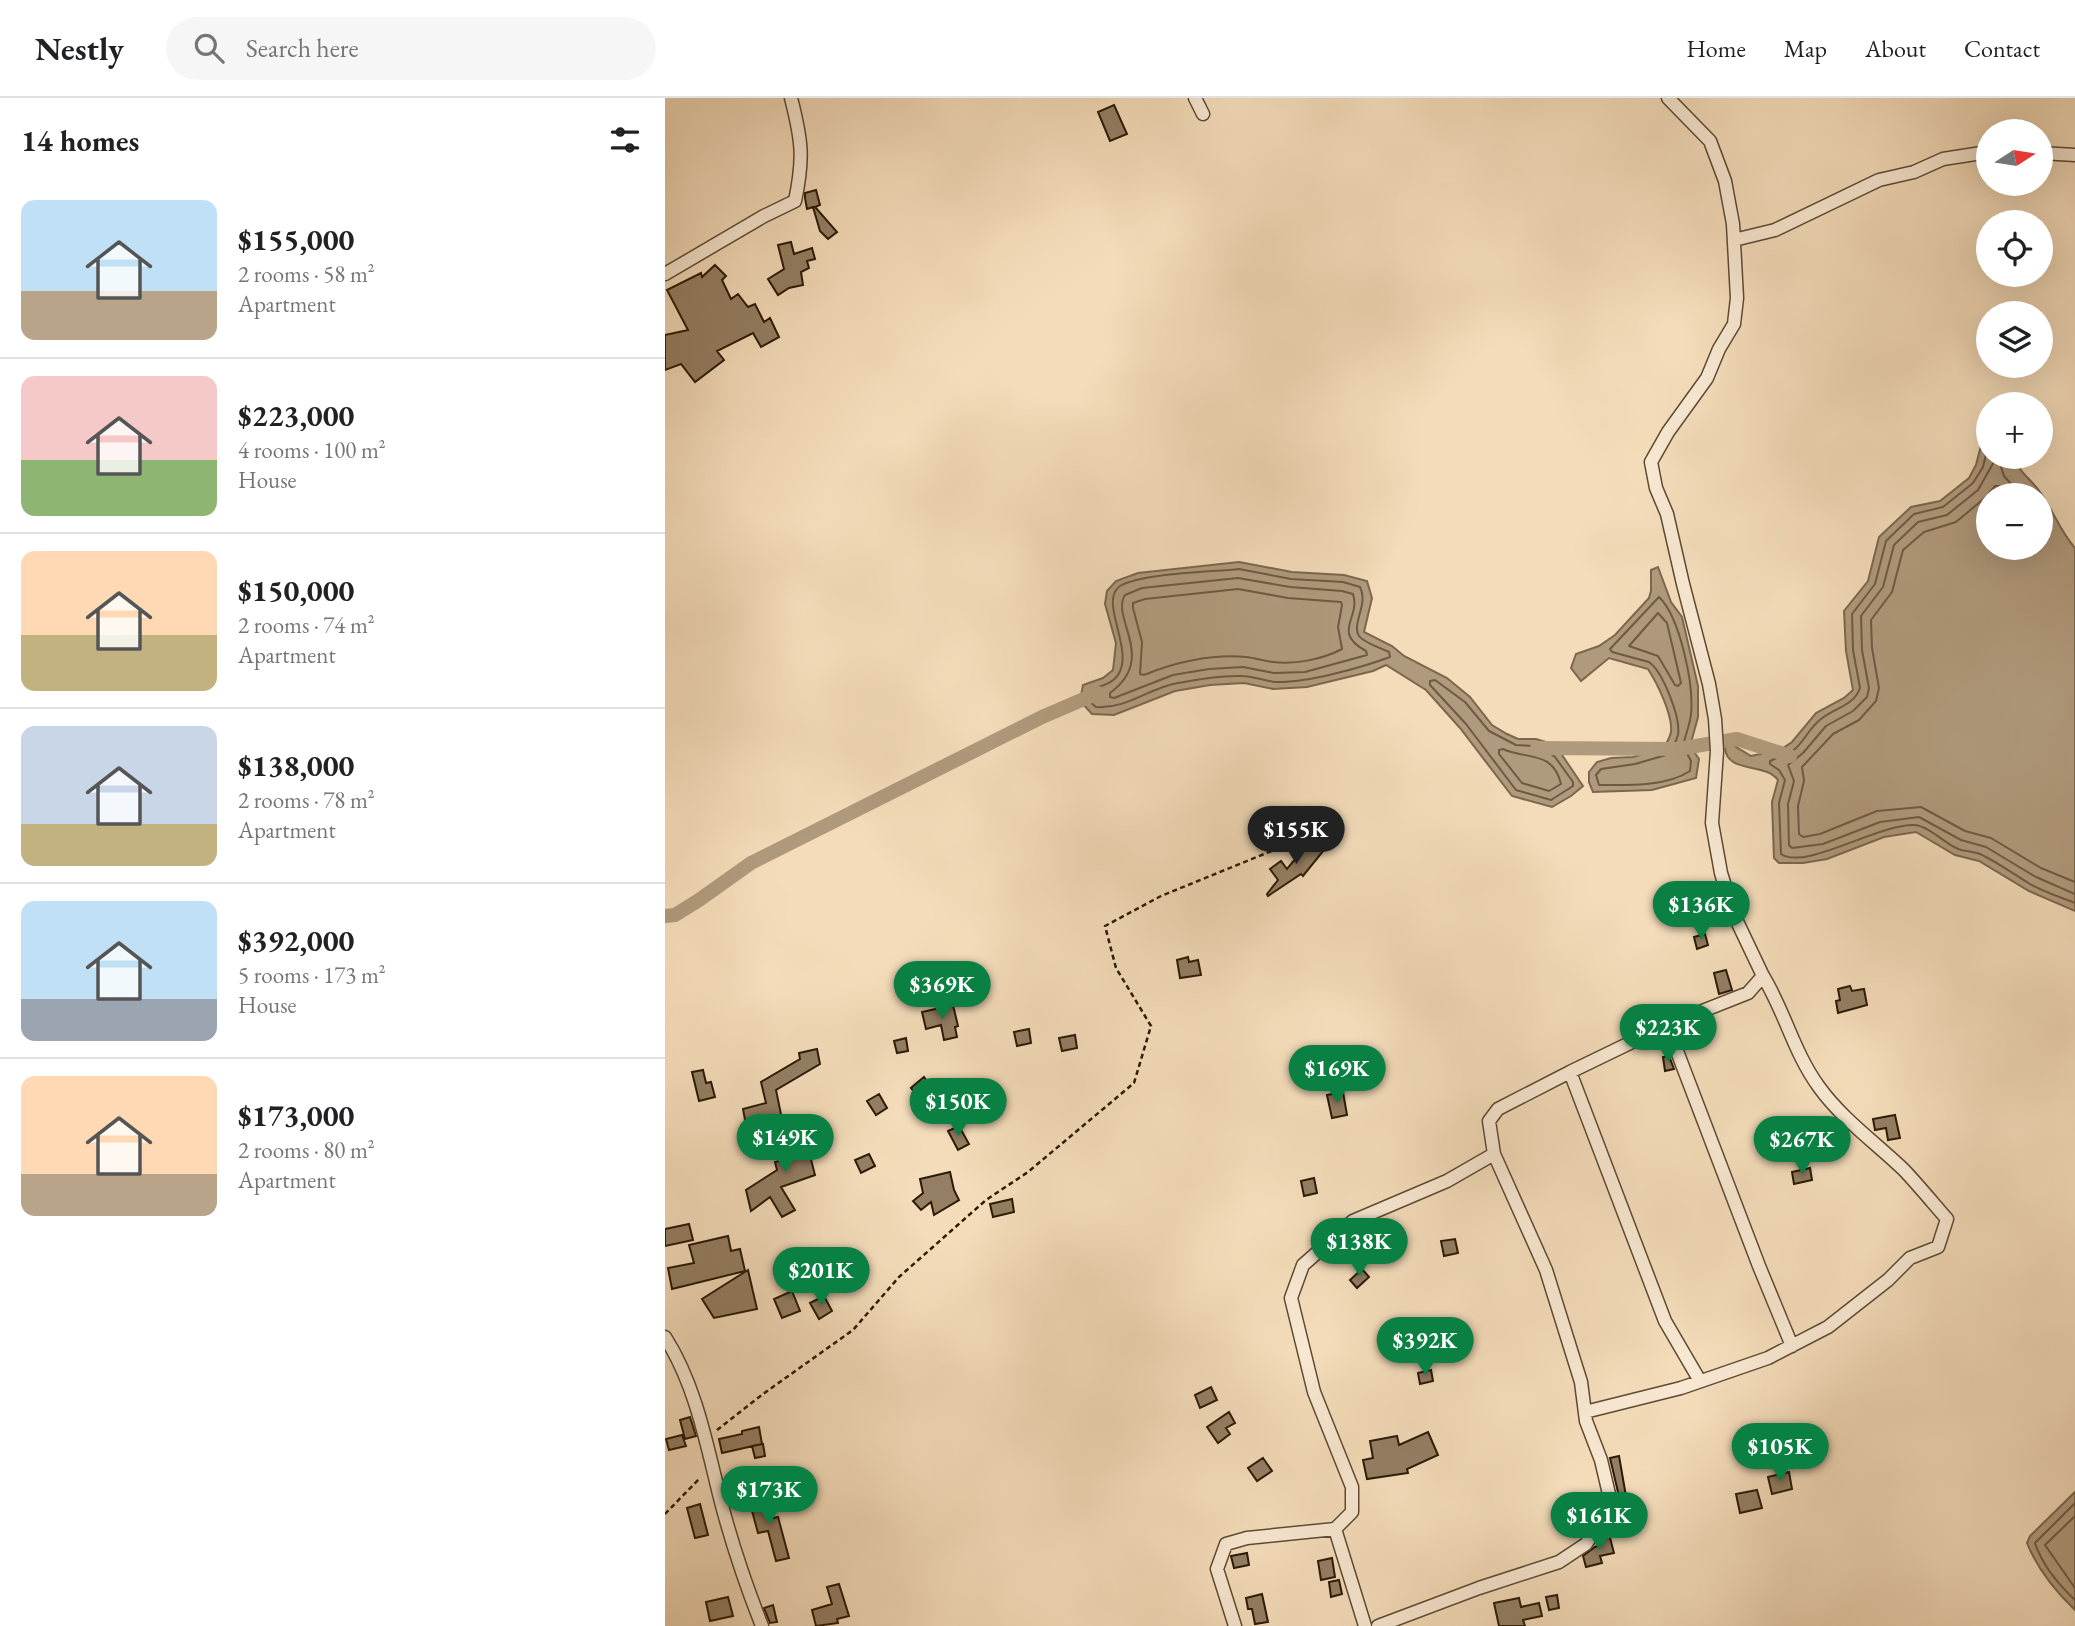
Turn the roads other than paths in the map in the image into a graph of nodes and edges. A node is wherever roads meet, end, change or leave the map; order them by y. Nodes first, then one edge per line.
1 (792, 98) edge
2 (1195, 98) edge
3 (1668, 98) edge
4 (1203, 114) dead end
5 (1976, 154) edge
6 (2053, 154) edge
7 (2075, 155) edge
8 (1734, 240) junction
9 (665, 274) edge
10 (1763, 976) junction
11 (1667, 1025) junction
12 (1570, 1072) junction
13 (1494, 1154) junction
14 (665, 1337) edge
15 (1792, 1346) junction
16 (1700, 1381) junction
17 (1585, 1412) junction
18 (1335, 1529) junction
19 (762, 1626) edge
20 (1234, 1626) edge
21 (1365, 1626) edge
22 (1378, 1626) edge

1 - 9 street
2 - 4 street
3 - 8 street
5 - 8 street
6 - 7 street
8 - 10 street
10 - 11 street
10 - 15 street
11 - 12 street
11 - 15 street
12 - 13 street
12 - 16 street
13 - 17 street
13 - 18 street
14 - 19 street
15 - 16 street
16 - 17 street
17 - 22 street
18 - 20 street
18 - 21 street

